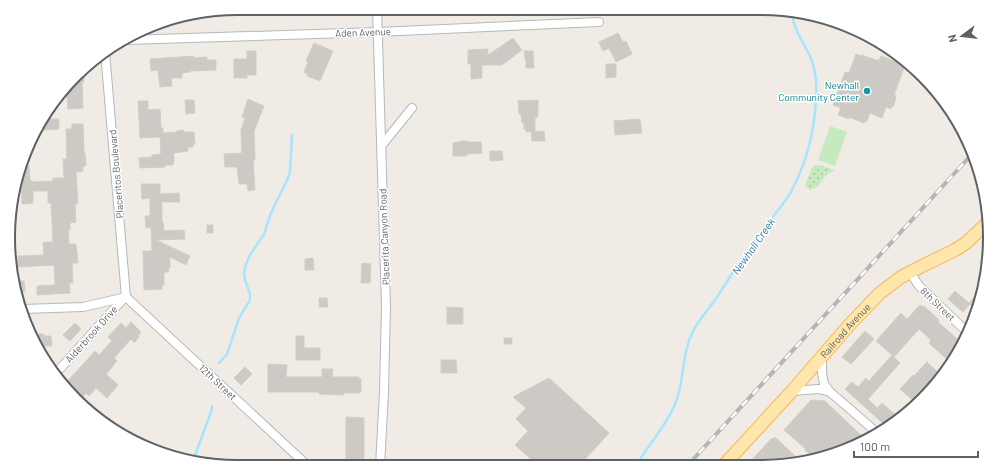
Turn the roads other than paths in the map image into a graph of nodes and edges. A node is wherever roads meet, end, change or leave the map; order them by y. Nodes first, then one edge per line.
1 (377, 15) edge
2 (599, 22) dead end
3 (378, 32) junction
4 (136, 40) edge
5 (106, 58) edge
6 (412, 108) dead end
7 (382, 145) junction
8 (983, 227) edge
9 (910, 272) junction
10 (126, 297) junction
11 (27, 309) edge
12 (963, 329) edge
13 (822, 356) junction
14 (59, 370) edge
15 (792, 391) junction
16 (830, 392) junction
17 (873, 429) edge
18 (301, 460) edge
19 (380, 460) edge
20 (729, 460) edge

1 - 3 street, Placerita Canyon Road
2 - 3 street, Aden Avenue
3 - 4 street, Aden Avenue
3 - 7 street, Placerita Canyon Road
5 - 10 street, Placeritos Boulevard
6 - 7 street
7 - 19 street, Placerita Canyon Road
8 - 9 main road, Railroad Avenue
9 - 12 street, 8th Street
9 - 13 main road, Railroad Avenue
10 - 11 street
10 - 14 street, Alderbrook Drive
10 - 18 street, 12th Street
13 - 15 main road, Railroad Avenue
13 - 16 street
15 - 16 street
15 - 20 main road, Railroad Avenue
16 - 17 street

